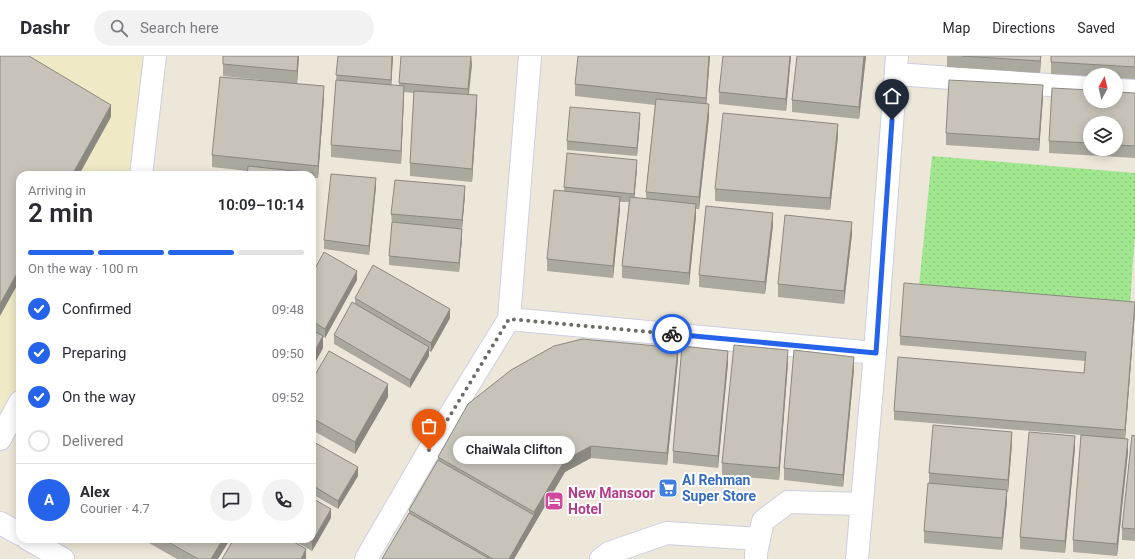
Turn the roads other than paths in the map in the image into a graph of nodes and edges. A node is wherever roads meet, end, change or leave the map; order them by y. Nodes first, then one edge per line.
1 (155, 56) edge
2 (530, 56) edge
3 (897, 65) edge
4 (1083, 87) edge
5 (1123, 90) edge
6 (1135, 91) edge
7 (141, 171) edge
8 (509, 319) junction
9 (876, 353) junction
10 (16, 409) edge
11 (0, 439) edge
12 (862, 504) junction
13 (0, 523) edge
14 (16, 532) edge
15 (35, 543) edge
16 (757, 549) edge
17 (62, 559) edge
18 (366, 559) edge
19 (601, 559) edge
20 (857, 559) edge

1 - 7 street
2 - 8 street
3 - 4 street
3 - 9 street
5 - 6 street
8 - 9 street
8 - 18 street
9 - 12 street
10 - 11 street
12 - 16 street
12 - 20 street
13 - 14 street
15 - 17 street
16 - 19 street

